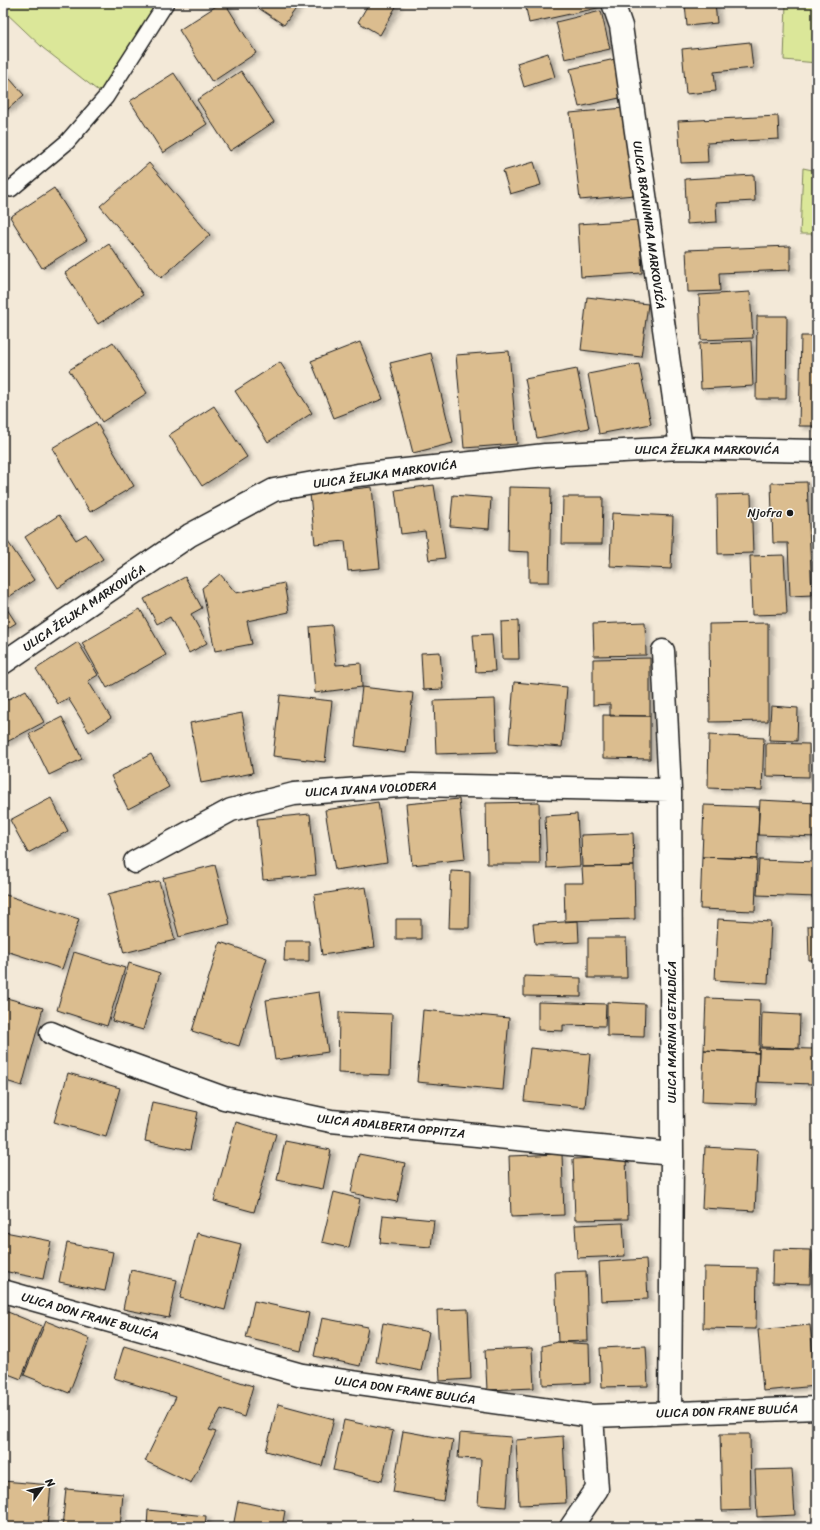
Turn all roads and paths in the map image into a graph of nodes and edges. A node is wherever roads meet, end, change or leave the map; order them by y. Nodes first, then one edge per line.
1 (166, 3) edge
2 (613, 3) edge
3 (11, 189) dead end
4 (680, 448) junction
5 (817, 451) edge
6 (663, 651) dead end
7 (3, 663) edge
8 (670, 790) junction
9 (135, 862) dead end
10 (50, 1034) dead end
11 (672, 1154) junction
12 (3, 1291) edge
13 (817, 1408) edge
14 (670, 1413) junction
15 (592, 1416) junction
16 (571, 1527) edge

1 - 3 lane
2 - 4 street, ULICA BRANIMIRA MARKOVIĆA
4 - 5 street, ULICA ŽELJKA MARKOVIĆA
4 - 7 street, ULICA ŽELJKA MARKOVIĆA
6 - 8 street, ULICA MARINA GETALDIĆA
8 - 9 street, ULICA IVANA VOLODERA
8 - 11 street, ULICA MARINA GETALDIĆA
10 - 11 street, ULICA ADALBERTA OPPITZA
11 - 14 street, ULICA MARINA GETALDIĆA
12 - 15 street, ULICA DON FRANE BULIĆA
13 - 14 street, ULICA DON FRANE BULIĆA
14 - 15 street, ULICA DON FRANE BULIĆA
15 - 16 street

